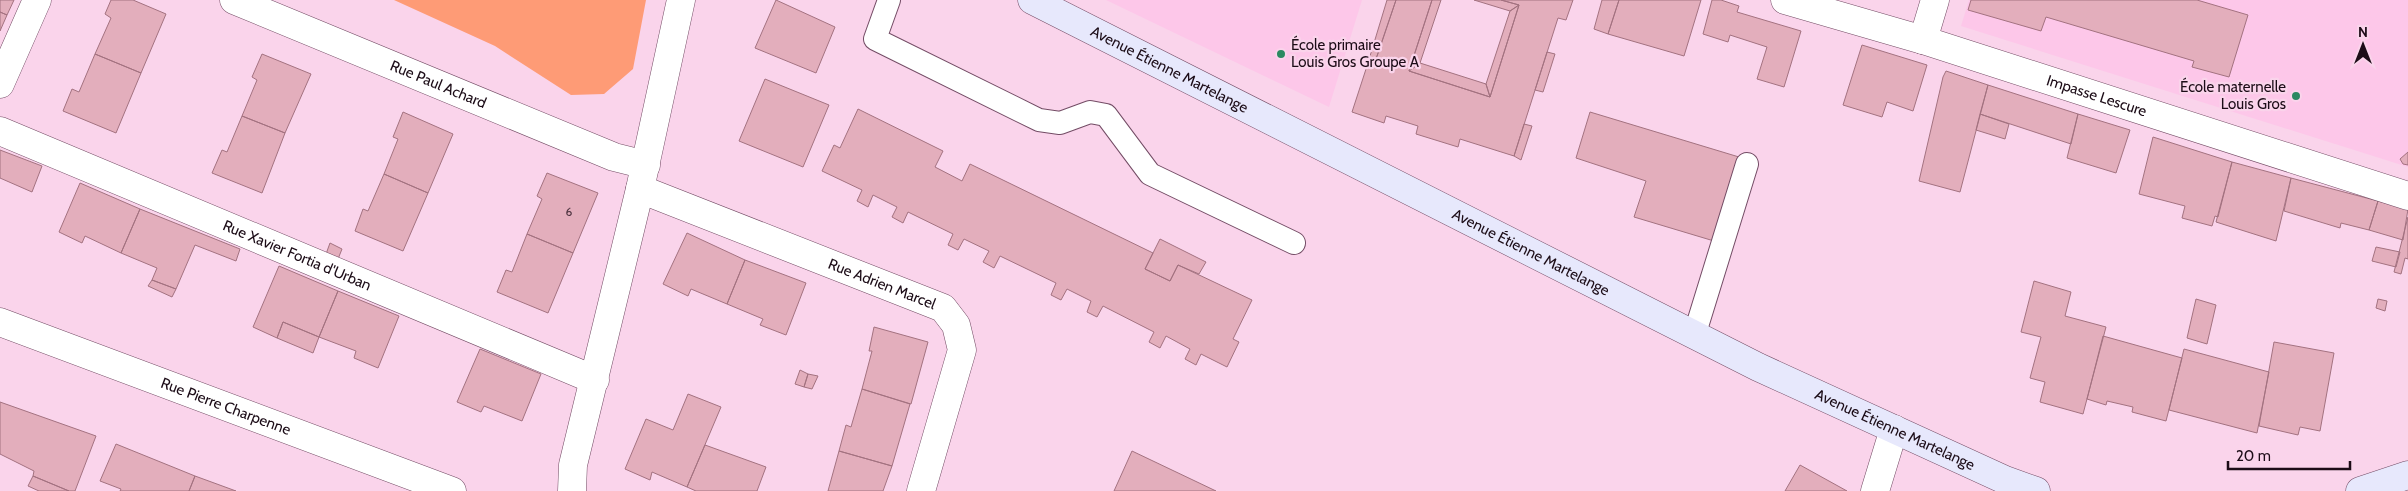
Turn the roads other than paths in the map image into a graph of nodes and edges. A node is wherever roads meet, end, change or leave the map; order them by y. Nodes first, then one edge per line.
1 (37, 0) edge
2 (234, 0) edge
3 (681, 0) edge
4 (889, 0) edge
5 (1032, 0) edge
6 (1785, 0) edge
7 (1935, 0) edge
8 (1824, 5) edge
9 (1923, 40) junction
10 (0, 84) edge
11 (0, 131) edge
12 (1747, 164) dead end
13 (643, 177) junction
14 (2408, 196) edge
15 (1294, 243) dead end
16 (0, 322) edge
17 (1694, 336) junction
18 (595, 380) junction
19 (1894, 429) junction
20 (2408, 475) edge
21 (452, 491) edge
22 (572, 491) edge
23 (921, 491) edge
24 (1874, 491) edge
25 (2036, 491) edge
26 (2360, 491) edge

1 - 10 street
2 - 13 street, Rue Paul Achard
3 - 13 street
4 - 15 lane
5 - 17 street, Avenue Étienne Martelange
6 - 8 street, Impasse Lescure
7 - 9 street
8 - 9 street, Impasse Lescure
9 - 14 street, Impasse Lescure
11 - 18 street, Rue Xavier Fortia d'Urban
12 - 17 lane
13 - 18 street
13 - 23 street, Rue Adrien Marcel
16 - 21 street, Rue Pierre Charpenne
17 - 19 street, Avenue Étienne Martelange
18 - 22 street
19 - 24 street
19 - 25 street, Avenue Étienne Martelange
20 - 26 street

